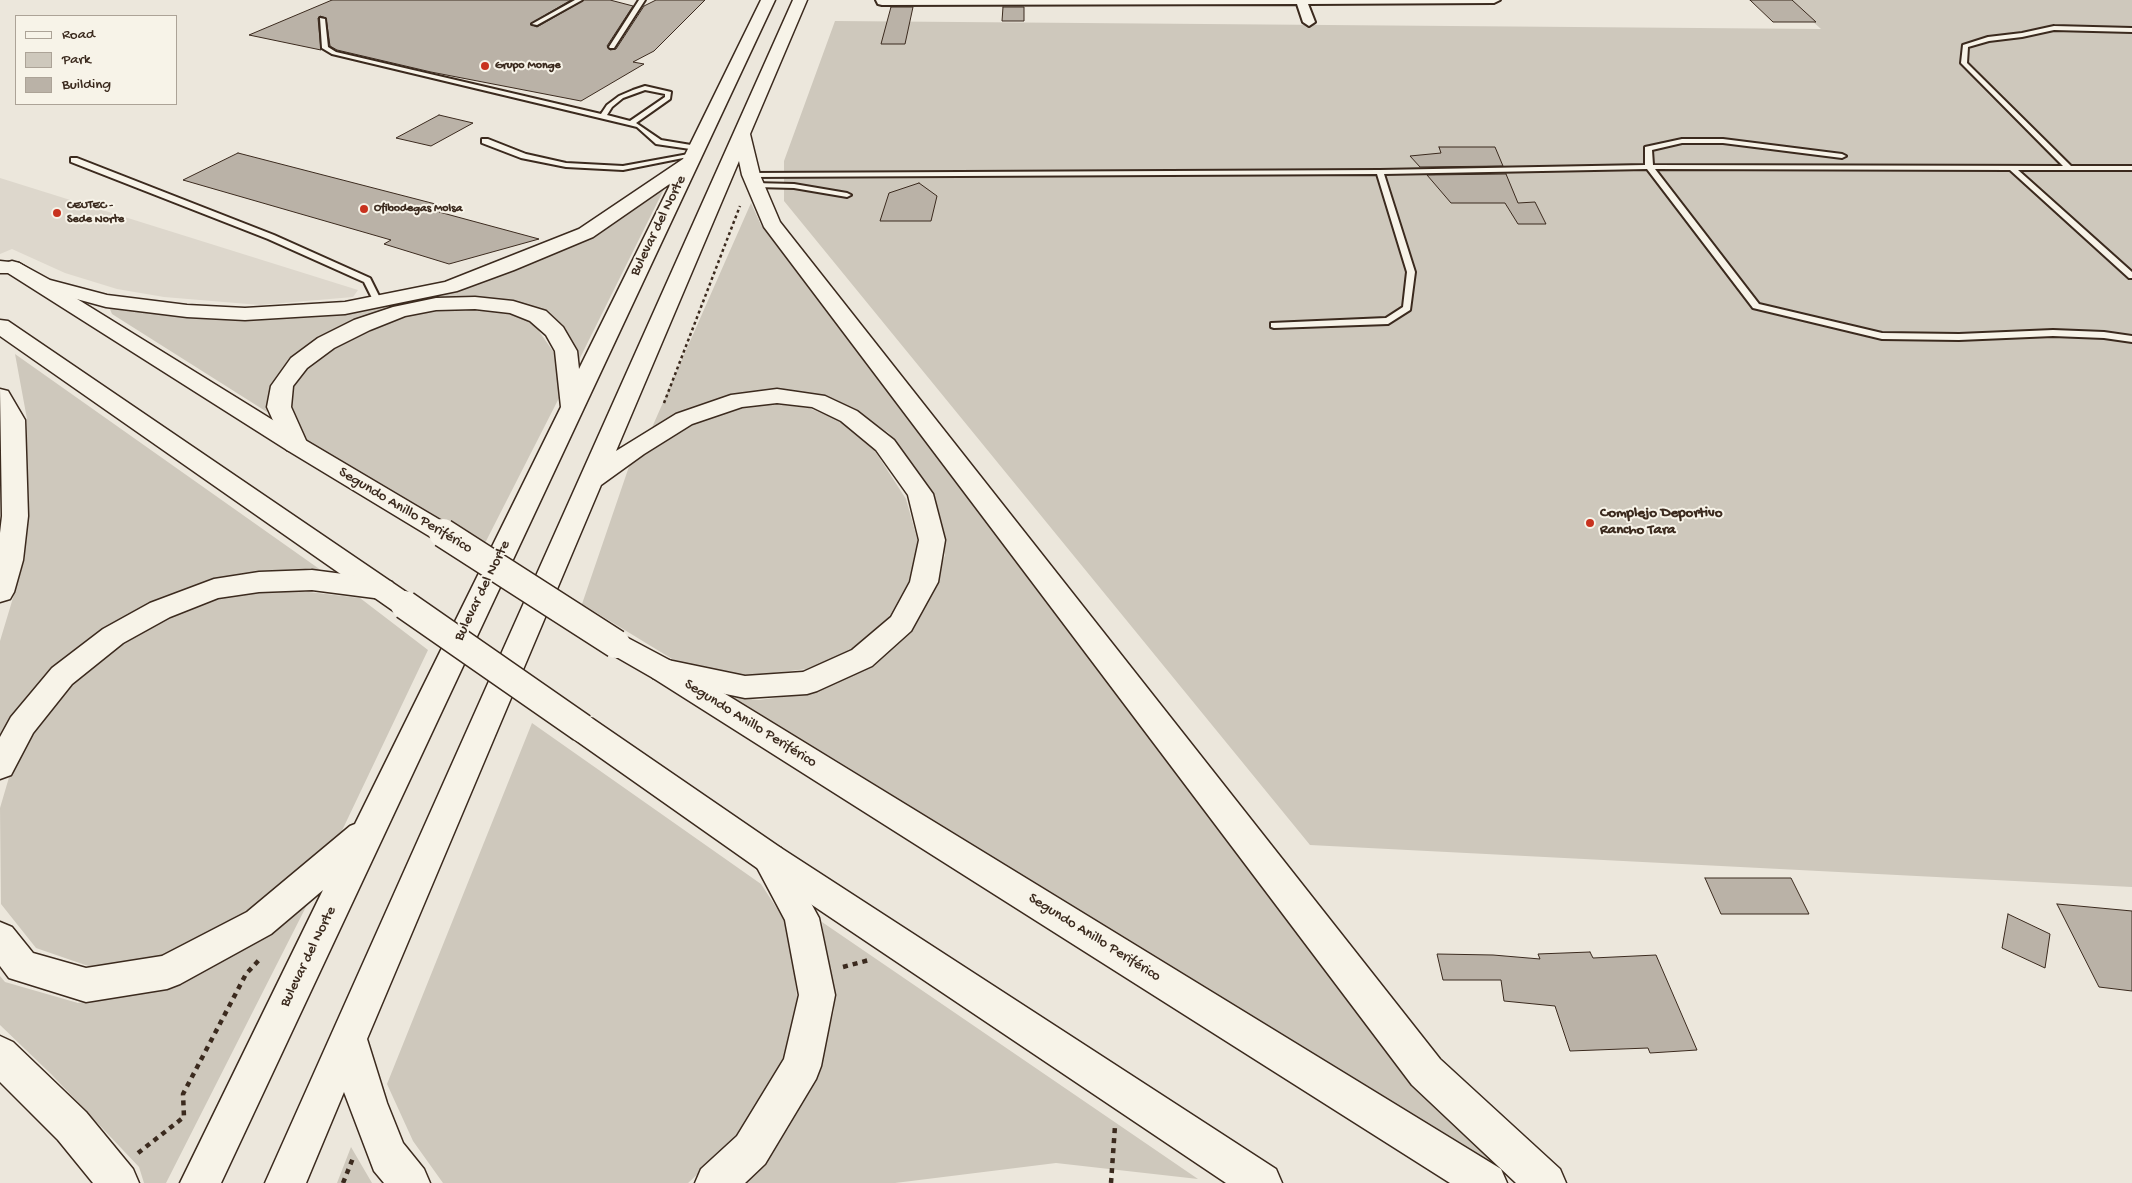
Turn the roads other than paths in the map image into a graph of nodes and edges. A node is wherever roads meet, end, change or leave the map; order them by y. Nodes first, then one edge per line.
1 (579, 0) edge
2 (642, 0) edge
3 (768, 0) edge
4 (800, 0) edge
5 (1301, 0) edge
6 (1494, 0) edge
7 (882, 1) edge
8 (998, 1) edge
9 (322, 19) dead end
10 (1309, 22) dead end
11 (535, 24) dead end
12 (2132, 30) edge
13 (612, 47) dead end
14 (603, 117) junction
15 (631, 123) junction
16 (741, 132) junction
17 (485, 141) dead end
18 (694, 155) junction
19 (1842, 156) dead end
20 (74, 160) dead end
21 (1649, 167) junction
22 (2070, 168) junction
23 (2132, 168) edge
24 (2013, 169) junction
25 (1380, 172) junction
26 (756, 186) junction
27 (847, 195) dead end
28 (6, 267) edge
29 (2132, 276) edge
30 (378, 302) junction
31 (0, 326) edge
32 (1274, 326) dead end
33 (2132, 339) edge
34 (0, 396) edge
35 (572, 406) junction
36 (296, 445) junction
37 (592, 480) junction
38 (0, 592) edge
39 (394, 597) junction
40 (663, 670) junction
41 (0, 766) edge
42 (369, 831) junction
43 (769, 858) junction
44 (0, 938) edge
45 (348, 1039) junction
46 (0, 1055) edge
47 (115, 1178) edge
48 (200, 1183) edge
49 (285, 1183) edge
50 (410, 1183) edge
51 (715, 1183) edge
52 (1262, 1183) edge
53 (1487, 1183) edge
54 (1546, 1183) edge

1 - 11 lane
2 - 13 lane
3 - 18 main road, Bulevar del Norte
4 - 16 main road
5 - 6 street
5 - 8 street
5 - 10 street
7 - 8 street
9 - 14 lane
12 - 22 lane
14 - 15 lane
14 - 15 lane
15 - 18 lane
16 - 26 main road
16 - 37 main road
17 - 18 lane
18 - 30 main road
18 - 35 main road, Bulevar del Norte
19 - 21 lane
20 - 30 lane
21 - 24 lane
21 - 25 lane
21 - 33 lane
22 - 23 lane
22 - 24 lane
24 - 29 lane
25 - 26 lane
25 - 32 lane
26 - 27 lane
26 - 54 main road
28 - 30 main road
28 - 36 main road, Segundo Anillo Periférico
31 - 39 main road
34 - 38 main road
35 - 36 main road
35 - 42 main road, Bulevar del Norte
36 - 40 main road, Segundo Anillo Periférico, bridge
37 - 40 main road
37 - 45 main road
39 - 41 main road
39 - 43 main road, bridge
40 - 53 main road, Segundo Anillo Periférico
42 - 44 main road
42 - 48 main road, Bulevar del Norte
43 - 51 main road
43 - 52 main road
45 - 49 main road
45 - 50 main road
46 - 47 main road

